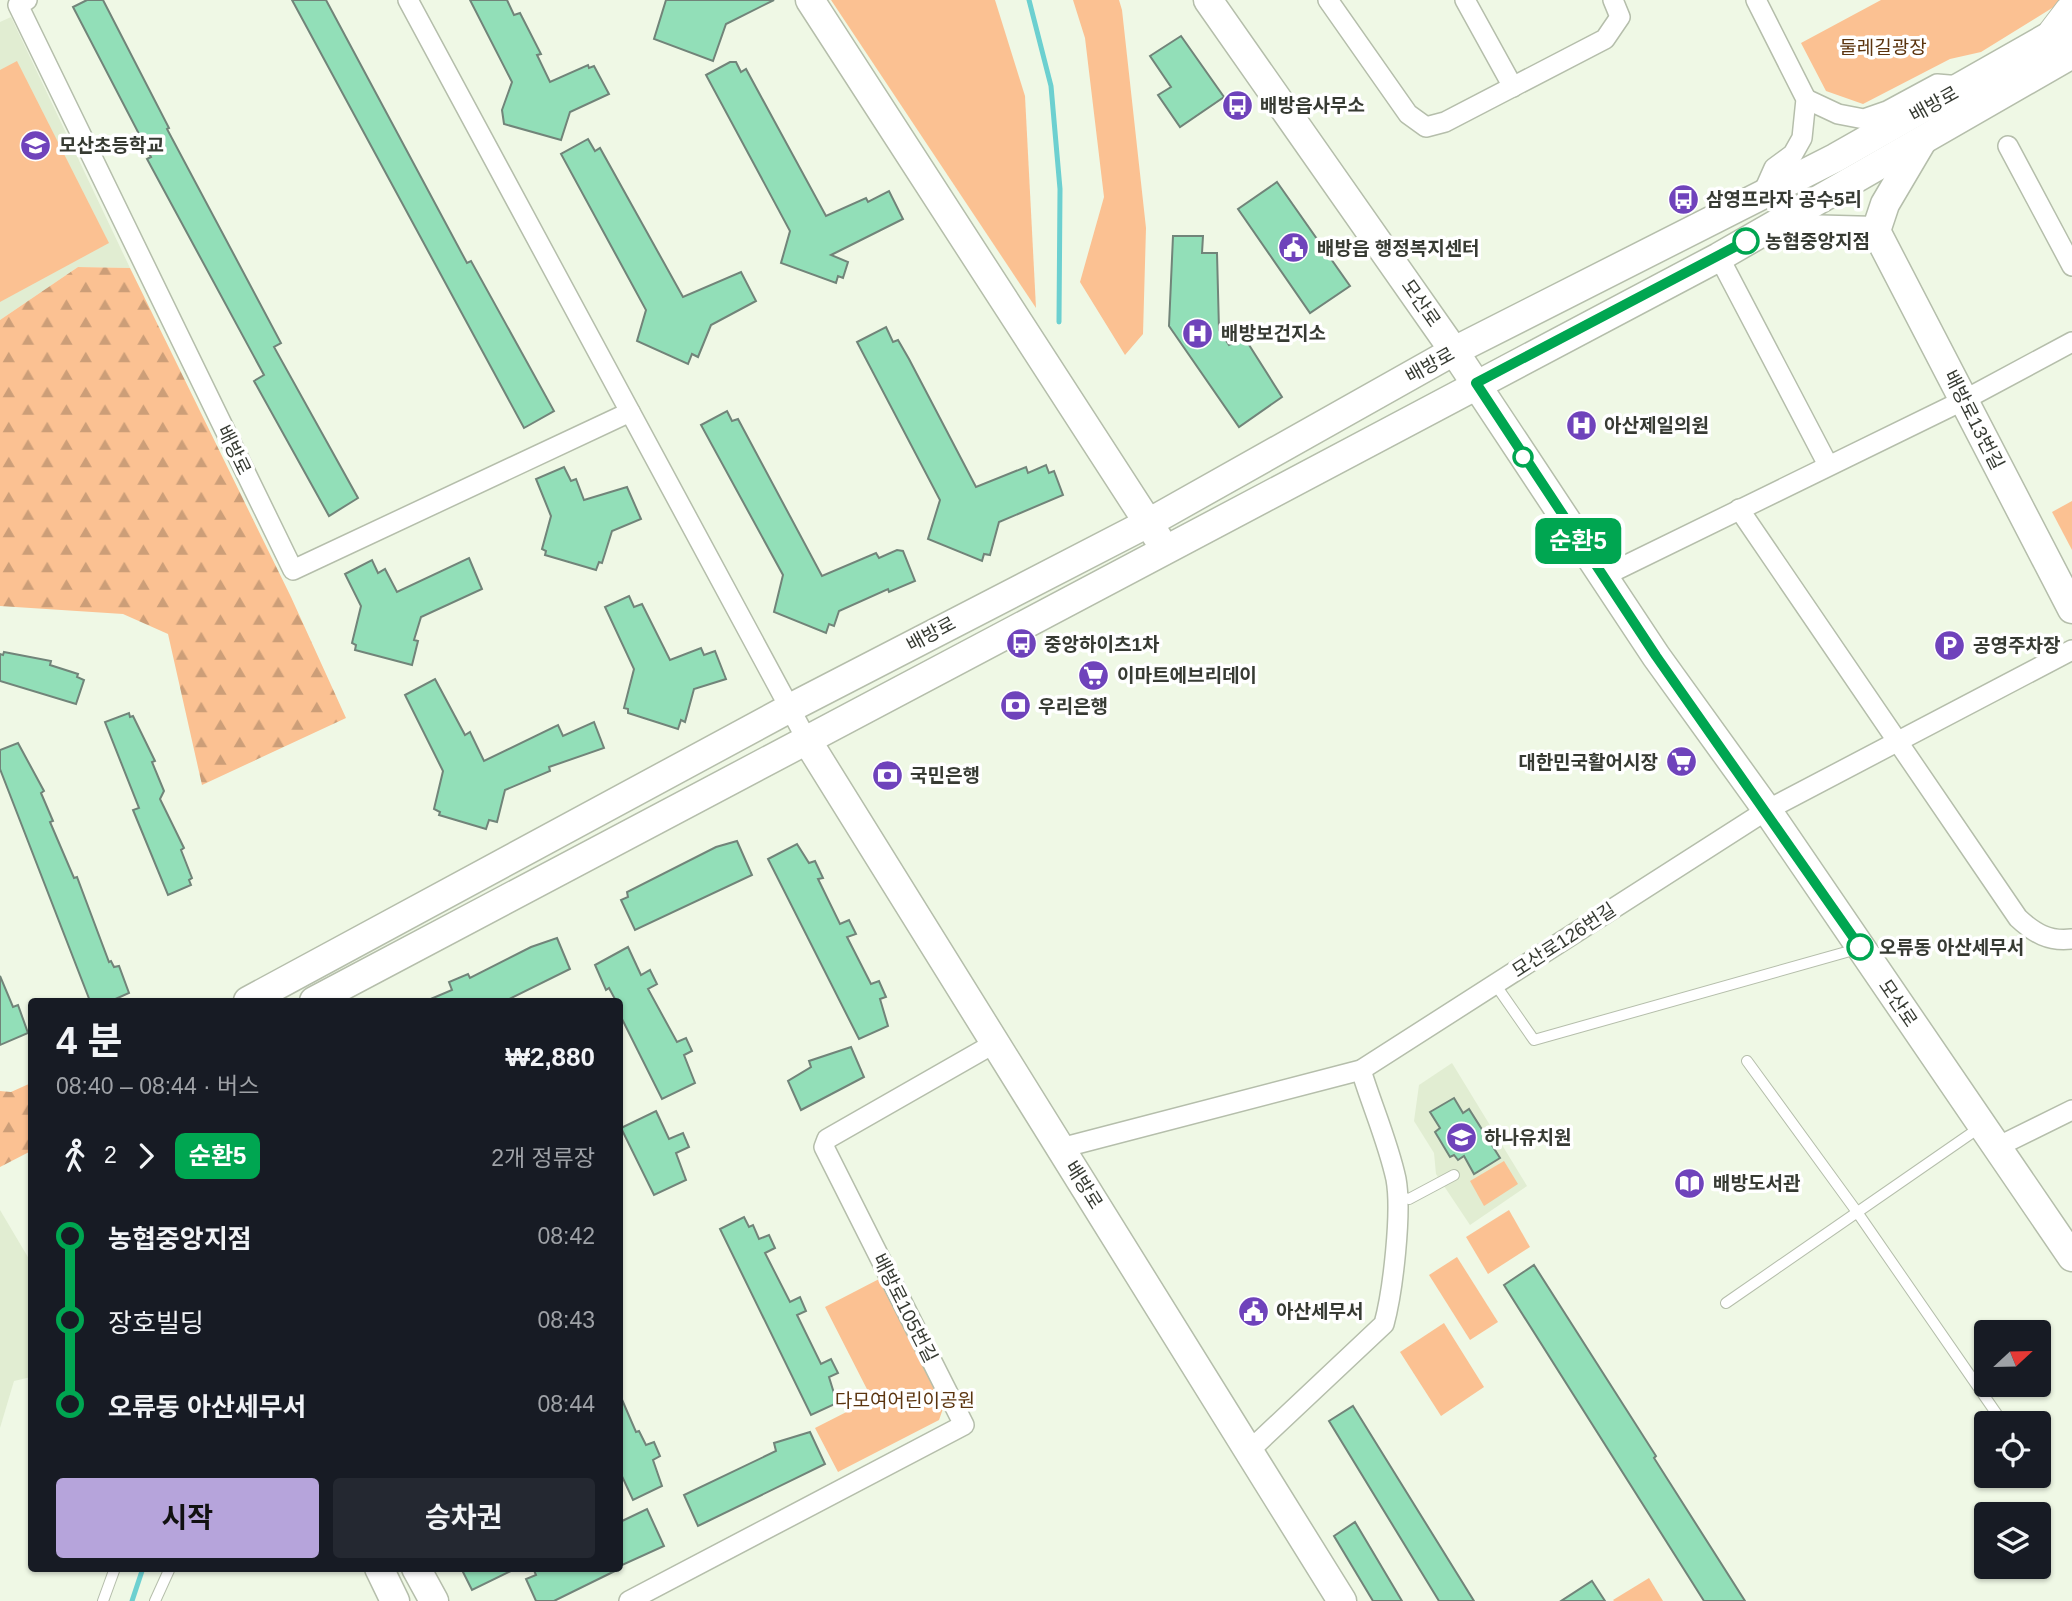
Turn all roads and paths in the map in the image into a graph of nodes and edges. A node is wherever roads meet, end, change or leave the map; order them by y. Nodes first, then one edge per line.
1 (27, 0) edge
2 (408, 0) edge
3 (810, 0) edge
4 (1208, 0) edge
5 (1328, 0) edge
6 (1465, 0) edge
7 (1613, 0) edge
8 (1756, 0) edge
9 (2069, 39) edge
10 (1513, 87) junction
11 (1964, 87) junction
12 (1806, 99) junction
13 (1922, 141) junction
14 (2008, 146) dead end
15 (1762, 195) junction
16 (1876, 231) junction
17 (1746, 241) junction
18 (1718, 257) junction
19 (2072, 266) edge
20 (2072, 342) edge
21 (1454, 351) junction
22 (1476, 383) junction
23 (1964, 400) junction
24 (629, 412) junction
25 (1828, 465) junction
26 (1739, 509) junction
27 (1150, 522) junction
28 (1164, 549) junction
29 (1602, 577) junction
30 (2072, 609) edge
31 (2072, 650) edge
32 (790, 708) junction
33 (808, 742) junction
34 (1898, 742) junction
35 (1767, 810) junction
36 (2072, 939) edge
37 (1860, 947) junction
38 (1495, 985) junction
39 (254, 998) edge
40 (320, 998) edge
41 (995, 1043) junction
42 (1747, 1062) dead end
43 (1361, 1070) junction
44 (2072, 1110) edge
45 (1990, 1136) junction
46 (1061, 1148) junction
47 (1454, 1175) dead end
48 (1398, 1196) junction
49 (1857, 1212) junction
50 (2072, 1257) edge
51 (1726, 1303) dead end
52 (1995, 1411) edge
53 (1249, 1451) junction
54 (114, 1572) edge
55 (168, 1572) edge
56 (381, 1572) edge
57 (418, 1572) edge
58 (103, 1601) edge
59 (155, 1601) edge
60 (395, 1601) edge
61 (433, 1601) edge
62 (629, 1601) edge
63 (1342, 1601) edge

1 - 24 street, 배방로
2 - 24 street, 배방로
3 - 27 street
4 - 21 street, 모산로
5 - 10 street
6 - 10 street
7 - 10 street
8 - 12 street
9 - 11 street, 배방로
9 - 13 street, 배방로
11 - 12 street
11 - 15 street, 배방로
12 - 15 street
13 - 16 street
13 - 17 street, 배방로
14 - 19 street
15 - 21 street, 배방로
16 - 17 street
16 - 23 street, 배방로13번길
17 - 18 street, 배방로
18 - 22 street, 배방로
18 - 25 street
20 - 23 street
21 - 22 street, 모산로
21 - 27 street, 배방로
22 - 28 street, 배방로
22 - 29 street, 모산로
23 - 25 street
23 - 30 street, 배방로13번길
24 - 32 street, 배방로
25 - 26 street
26 - 29 street
26 - 34 street
27 - 28 street
27 - 32 street, 배방로
28 - 33 street, 배방로
29 - 35 street, 모산로
31 - 34 street, 모산로126번길
32 - 33 street, 배방로
32 - 39 street, 배방로
33 - 40 street, 배방로
33 - 41 street, 배방로
34 - 35 street, 모산로126번길
34 - 36 street
35 - 37 street, 모산로
35 - 38 street, 모산로126번길
37 - 38 lane
37 - 45 street, 모산로
38 - 43 street, 모산로126번길
41 - 46 street, 배방로
41 - 62 street, 배방로105번길
42 - 49 lane
43 - 46 street, 모산로126번길
43 - 48 street
44 - 45 street
45 - 49 lane
45 - 50 street, 모산로
46 - 53 street, 배방로
47 - 48 lane
48 - 53 street
49 - 51 lane
49 - 52 lane
53 - 63 street, 배방로
54 - 58 lane
55 - 59 lane
56 - 60 street
57 - 61 street

